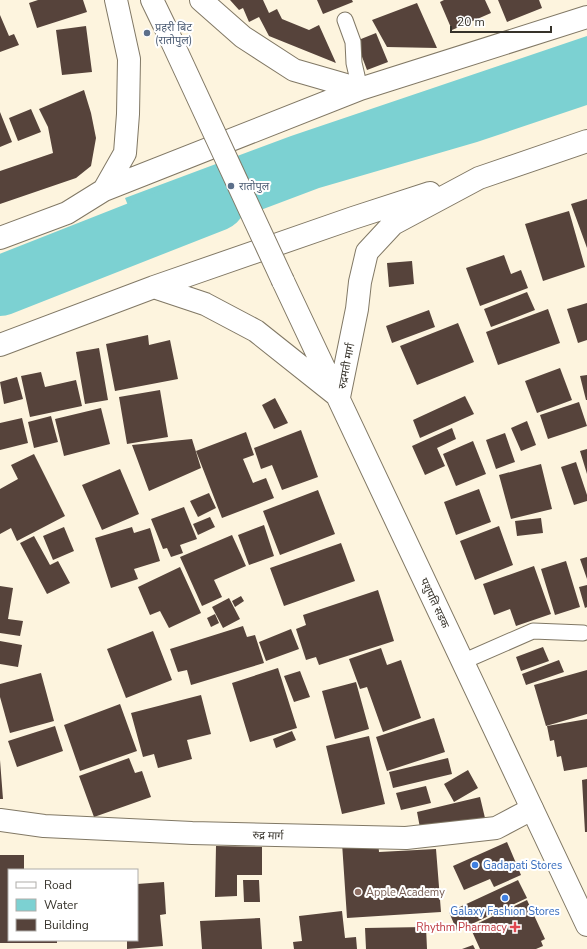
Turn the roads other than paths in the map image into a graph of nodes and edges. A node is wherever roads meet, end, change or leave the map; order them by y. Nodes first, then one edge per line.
1 (116, 0) edge
2 (152, 0) edge
3 (201, 0) edge
4 (587, 17) edge
5 (345, 20) dead end
6 (360, 89) junction
7 (587, 140) edge
8 (479, 178) junction
9 (104, 190) junction
10 (0, 238) edge
11 (154, 287) junction
12 (0, 345) edge
13 (339, 397) junction
14 (583, 633) dead end
15 (462, 662) junction
16 (532, 809) junction
17 (0, 820) edge
18 (587, 925) edge

1 - 9 street
2 - 13 street, पशुपति सडक, bridge
3 - 6 street
4 - 6 street
5 - 6 lane
6 - 9 street
7 - 8 street, रुद्रमती मार्ग
8 - 11 street
8 - 13 street, रुद्रमती मार्ग
9 - 10 street
11 - 12 street
11 - 13 street, रुद्रमती मार्ग
13 - 15 street, पशुपति सडक
14 - 15 lane
15 - 16 street, पशुपति सडक
16 - 17 street, रुद्र मार्ग
16 - 18 street, पशुपति सडक

